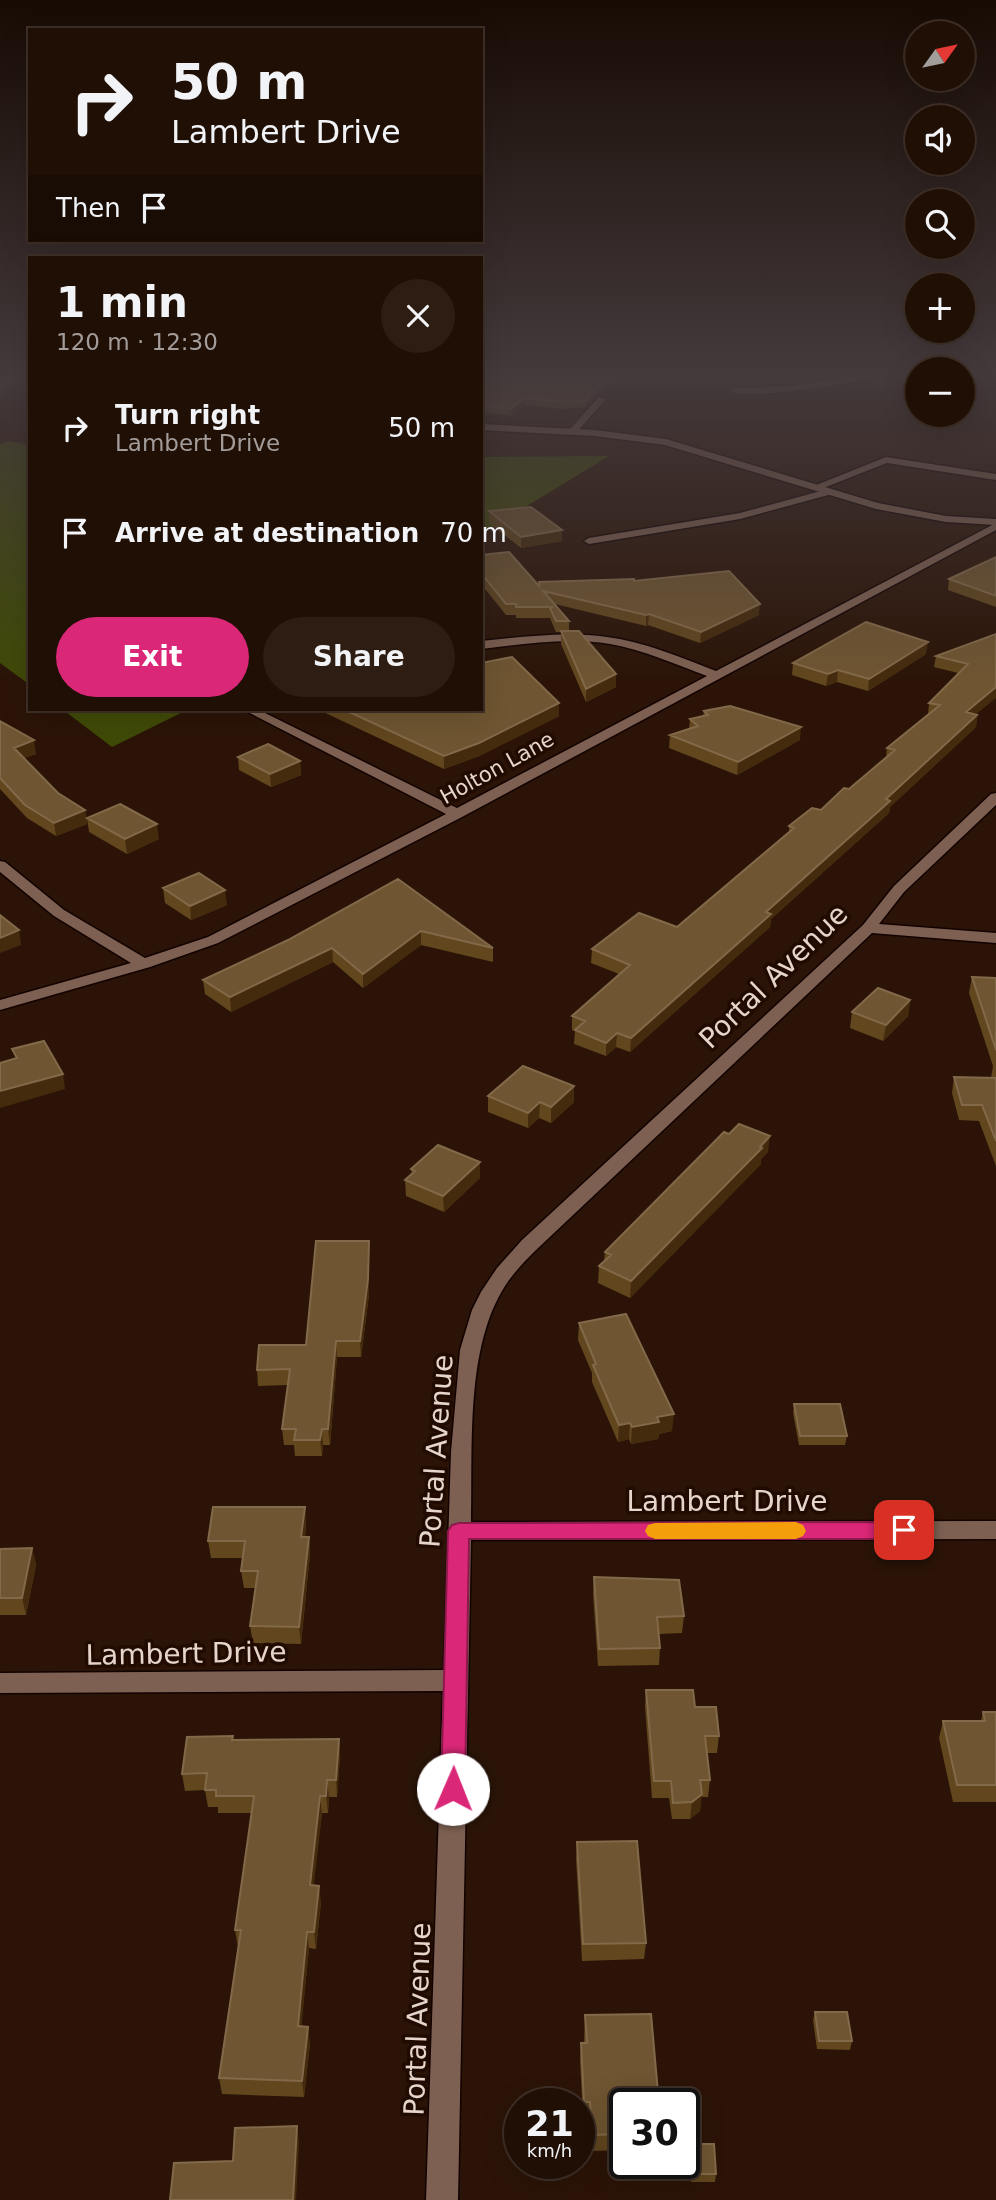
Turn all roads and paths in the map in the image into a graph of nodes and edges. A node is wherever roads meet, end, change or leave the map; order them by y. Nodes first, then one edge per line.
1 (771, 475) edge
2 (848, 475) edge
3 (814, 488) junction
4 (828, 492) junction
5 (996, 524) edge
6 (589, 541) dead end
7 (483, 645) edge
8 (714, 674) junction
9 (252, 711) edge
10 (996, 797) edge
11 (457, 814) junction
12 (0, 865) edge
13 (868, 928) junction
14 (996, 938) edge
15 (144, 964) junction
16 (0, 1005) edge
17 (996, 1530) edge
18 (459, 1531) junction
19 (456, 1680) junction
20 (0, 1684) edge
21 (442, 2200) edge

1 - 3 street
2 - 3 street
3 - 4 street
4 - 5 street
4 - 6 street
5 - 8 street, Holton Lane
7 - 8 street
8 - 11 street, Holton Lane
9 - 11 street
10 - 13 street, Portal Avenue
11 - 15 street, Holton Lane
12 - 15 street
13 - 14 street
13 - 18 street, Portal Avenue
15 - 16 street, Holton Lane
17 - 18 street, Lambert Drive
18 - 19 street, Portal Avenue
19 - 20 street, Lambert Drive
19 - 21 street, Portal Avenue

